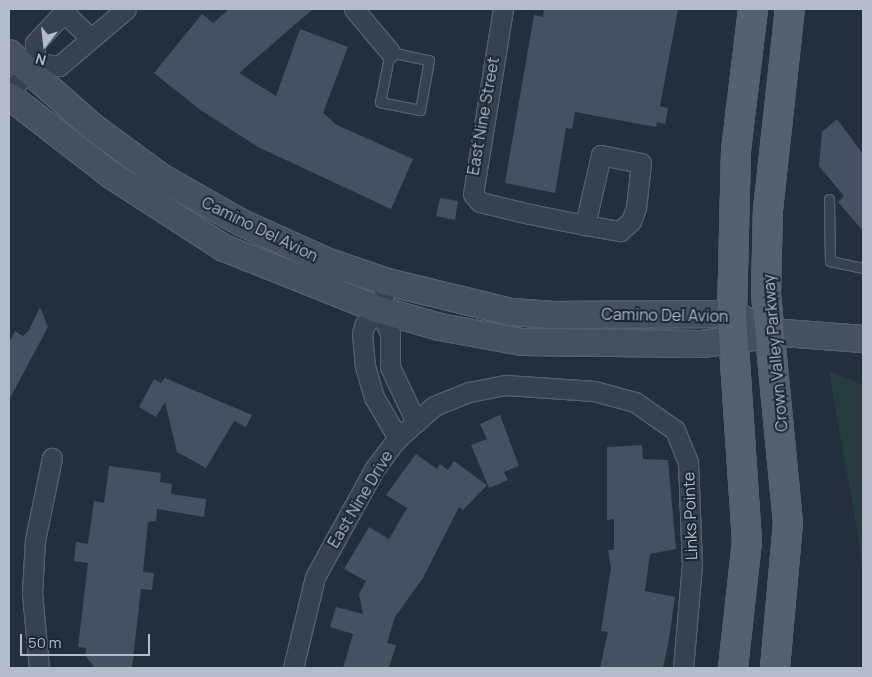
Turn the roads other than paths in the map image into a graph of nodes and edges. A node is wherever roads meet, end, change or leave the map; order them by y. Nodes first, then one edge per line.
1 (126, 9) edge
2 (354, 9) edge
3 (503, 9) edge
4 (753, 9) edge
5 (790, 9) edge
6 (65, 11) edge
7 (90, 37) junction
8 (390, 52) junction
9 (23, 62) edge
10 (9, 92) edge
11 (9, 96) edge
12 (829, 199) dead end
13 (586, 225) dead end
14 (863, 268) edge
15 (387, 282) junction
16 (380, 310) junction
17 (732, 314) junction
18 (771, 332) junction
19 (863, 339) edge
20 (733, 343) junction
21 (398, 386) junction
22 (374, 397) junction
23 (416, 422) junction
24 (398, 438) junction
25 (52, 458) dead end
26 (40, 668) edge
27 (293, 668) edge
28 (683, 668) edge
29 (733, 668) edge
30 (775, 668) edge

1 - 7 street
2 - 8 street
3 - 13 street, East Nine Street
4 - 17 main road
5 - 18 main road, Crown Valley Parkway
6 - 7 street
6 - 9 street
7 - 9 street
8 - 8 lane
9 - 10 street
9 - 15 main road, Camino Del Avion
11 - 16 main road, Camino Del Avion
12 - 14 lane
15 - 16 street, East Nine Drive
15 - 17 main road, Camino Del Avion
16 - 20 main road, Camino Del Avion
16 - 21 street
16 - 22 street, East Nine Drive
17 - 18 main road, Camino Del Avion
17 - 20 main road
18 - 19 main road
18 - 20 main road, Camino Del Avion
18 - 30 main road, Crown Valley Parkway
20 - 29 main road
21 - 22 street
21 - 23 street
22 - 24 street, East Nine Drive
23 - 24 street, Links Pointe
23 - 28 street, Links Pointe
24 - 27 street, East Nine Drive
25 - 26 street

